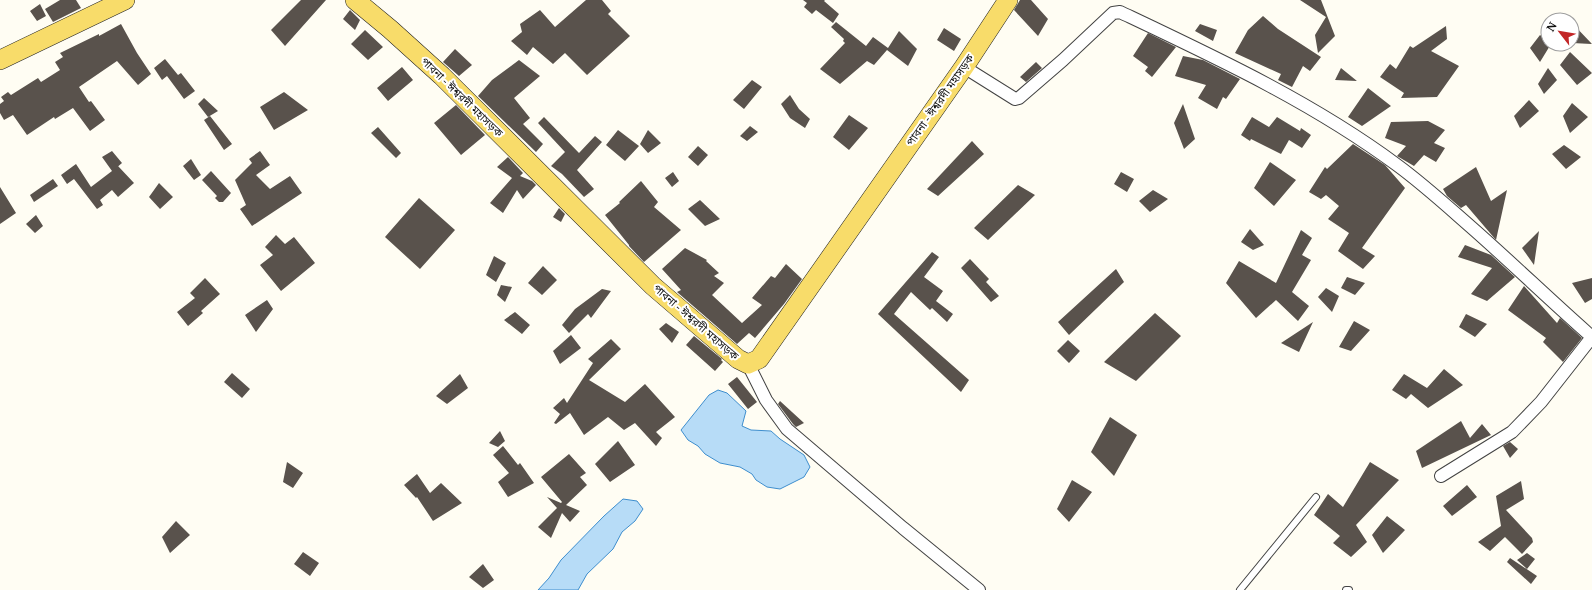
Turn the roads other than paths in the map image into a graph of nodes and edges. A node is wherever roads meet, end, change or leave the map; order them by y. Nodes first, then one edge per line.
1 (126, 0) edge
2 (355, 0) edge
3 (1008, 0) edge
4 (0, 60) edge
5 (964, 67) junction
6 (1592, 337) edge
7 (748, 364) junction
8 (1441, 476) dead end
9 (1316, 497) dead end
10 (979, 590) edge
11 (1240, 590) edge

1 - 4 main road
2 - 7 main road, পাবনা - ঈশ্বরদী মহাসড়ক
3 - 5 main road, পাবনা - ঈশ্বরদী মহাসড়ক
5 - 6 street
5 - 7 main road, পাবনা - ঈশ্বরদী মহাসড়ক
6 - 8 street
7 - 10 street
9 - 11 lane

